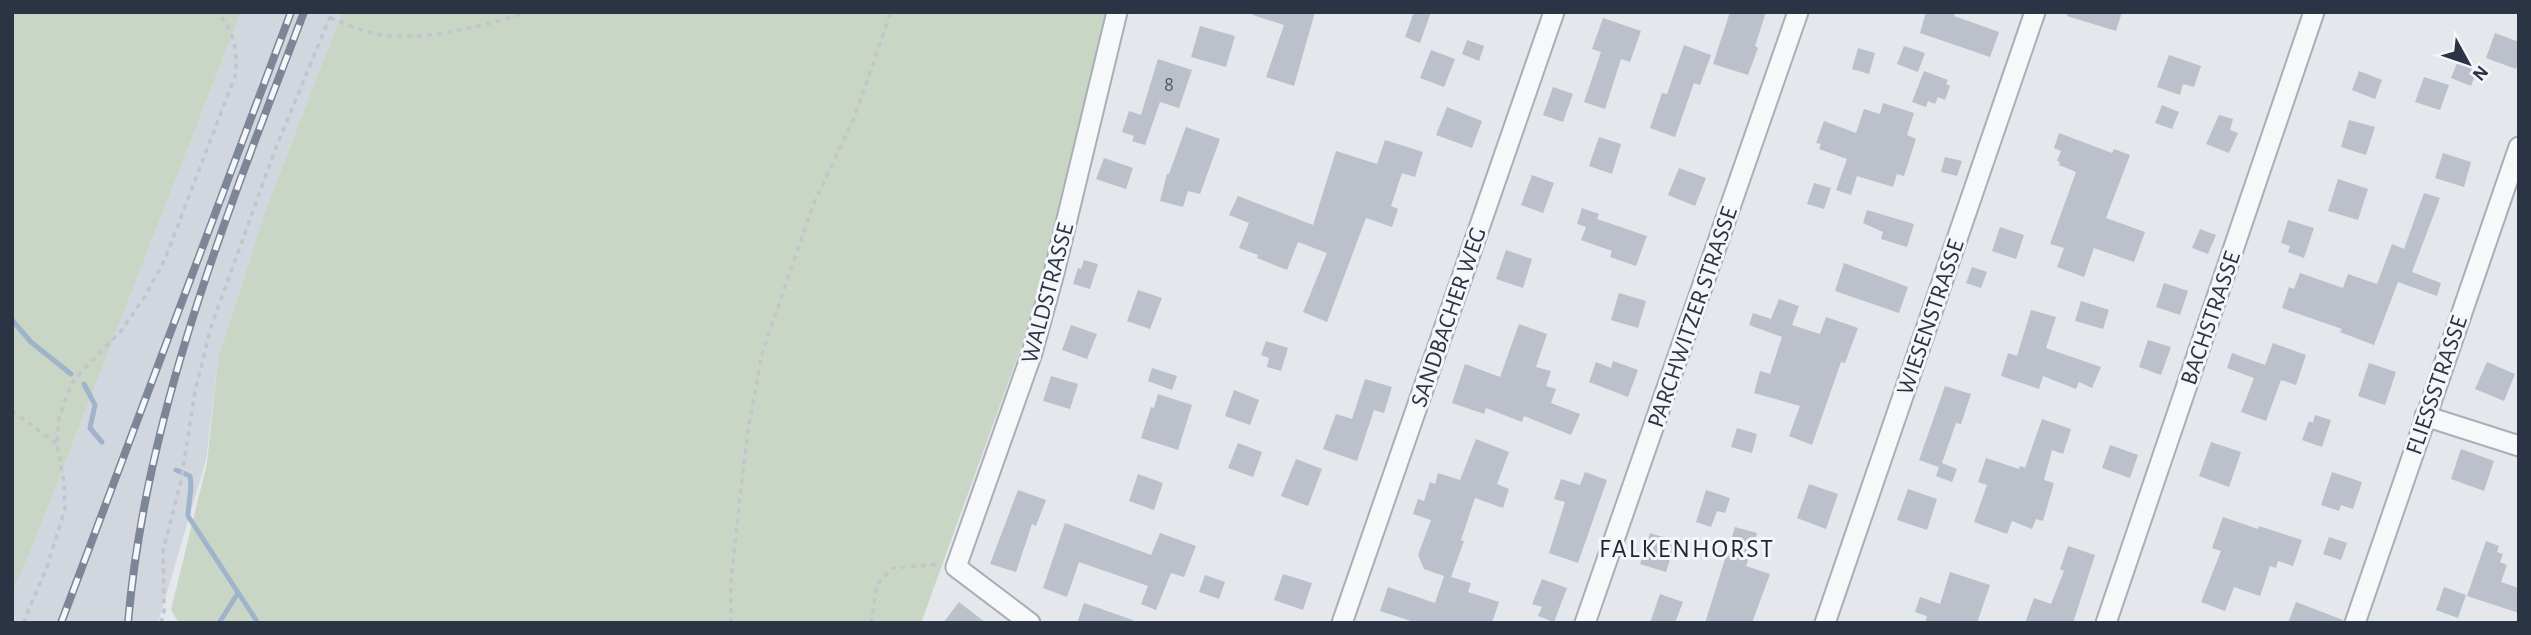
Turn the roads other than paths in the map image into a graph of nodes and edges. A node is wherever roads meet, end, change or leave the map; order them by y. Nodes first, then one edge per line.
1 (1117, 12) edge
2 (1554, 12) edge
3 (1798, 12) edge
4 (2035, 12) edge
5 (2314, 12) edge
6 (2519, 147) edge
7 (2426, 416) junction
8 (2519, 446) edge
9 (1030, 623) edge
10 (1342, 623) edge
11 (1585, 623) edge
12 (1825, 623) edge
13 (2106, 623) edge
14 (2355, 623) edge

1 - 9 street, WALDSTRASSE
2 - 10 street, SANDBACHER WEG
3 - 11 street, PARCHWITZER STRASSE
4 - 12 street, WIESENSTRASSE
5 - 13 street, BACHSTRASSE
6 - 7 street, FLIESSSTRASSE
7 - 8 street
7 - 14 street, FLIESSSTRASSE

